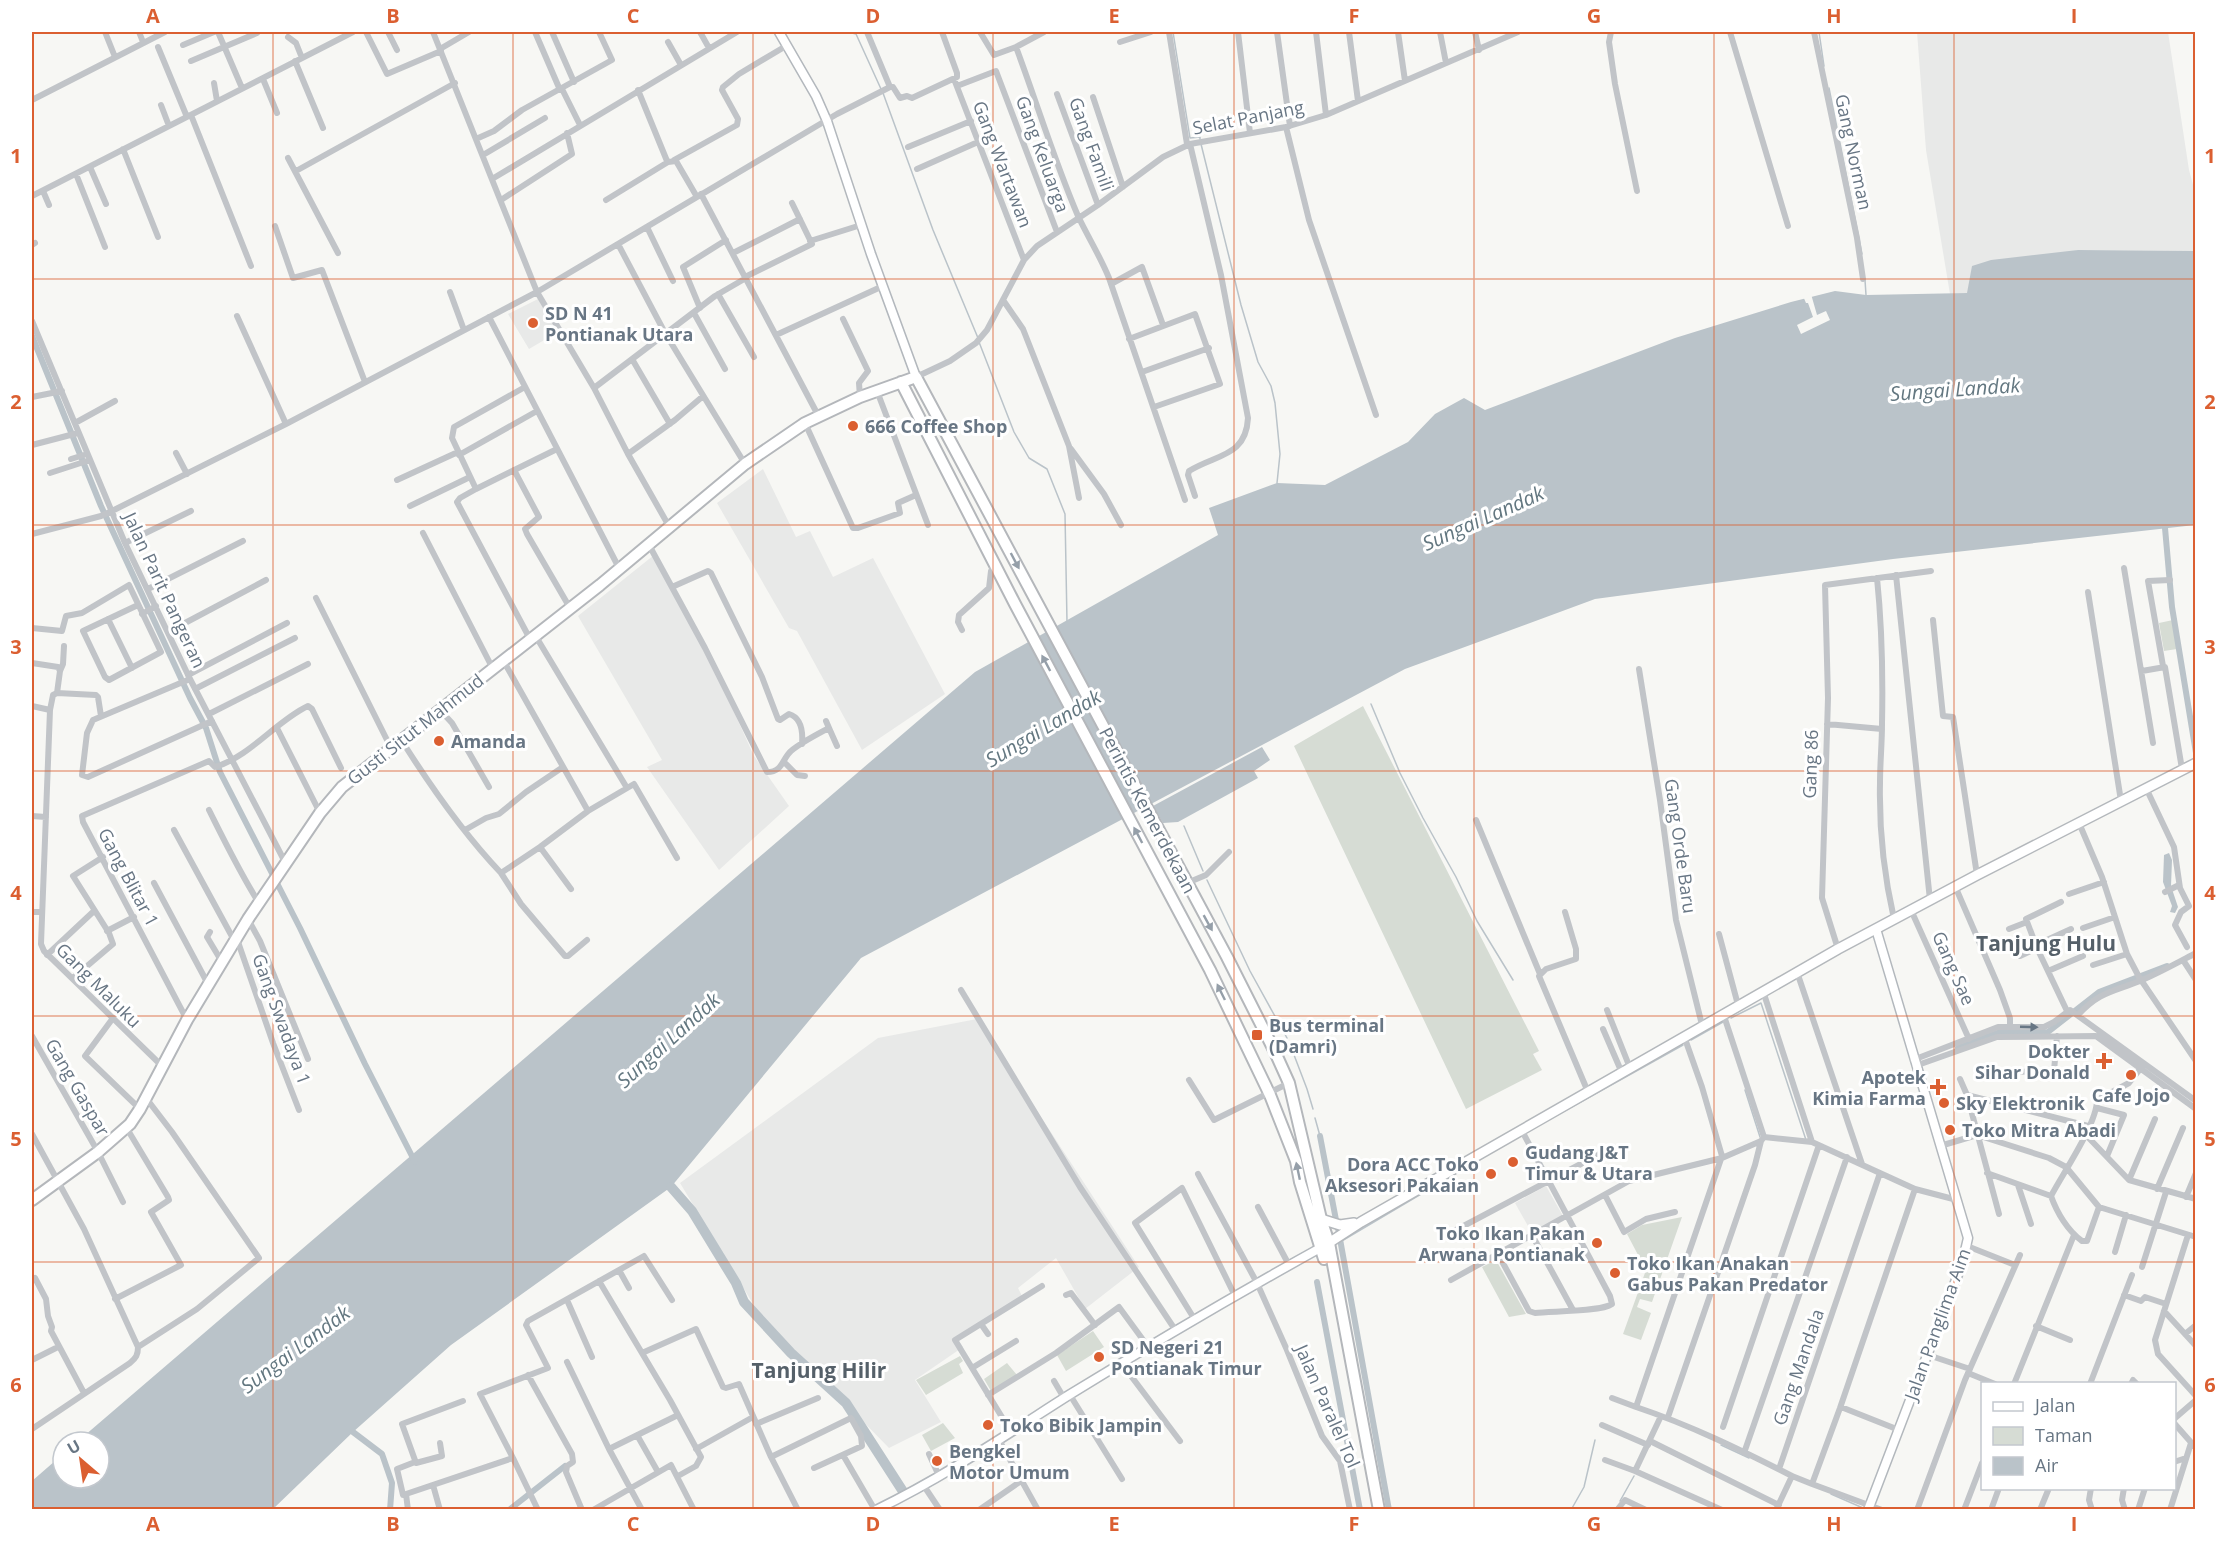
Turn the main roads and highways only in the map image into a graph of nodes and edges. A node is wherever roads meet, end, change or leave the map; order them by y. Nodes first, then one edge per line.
1 (916, 377) joint
2 (901, 382) junction
3 (997, 528) junction
4 (984, 542) junction
5 (2194, 764) edge
6 (33, 1196) edge
7 (1321, 1219) junction
8 (1361, 1222) junction
9 (1333, 1240) junction
10 (1342, 1330) junction
11 (1373, 1509) edge
12 (1379, 1509) edge

1 - 2 highway, Gusti Situt Mahmud
1 - 3 highway, Perintis Kemerdekaan
2 - 4 highway
2 - 6 highway, Gusti Situt Mahmud
3 - 4 highway
3 -> 7 highway, Perintis Kemerdekaan
9 -> 4 highway
5 - 8 main road
7 - 8 main road
7 - 9 highway, Perintis Kemerdekaan
8 - 9 main road
9 - 10 highway
10 - 11 highway
10 - 12 highway

